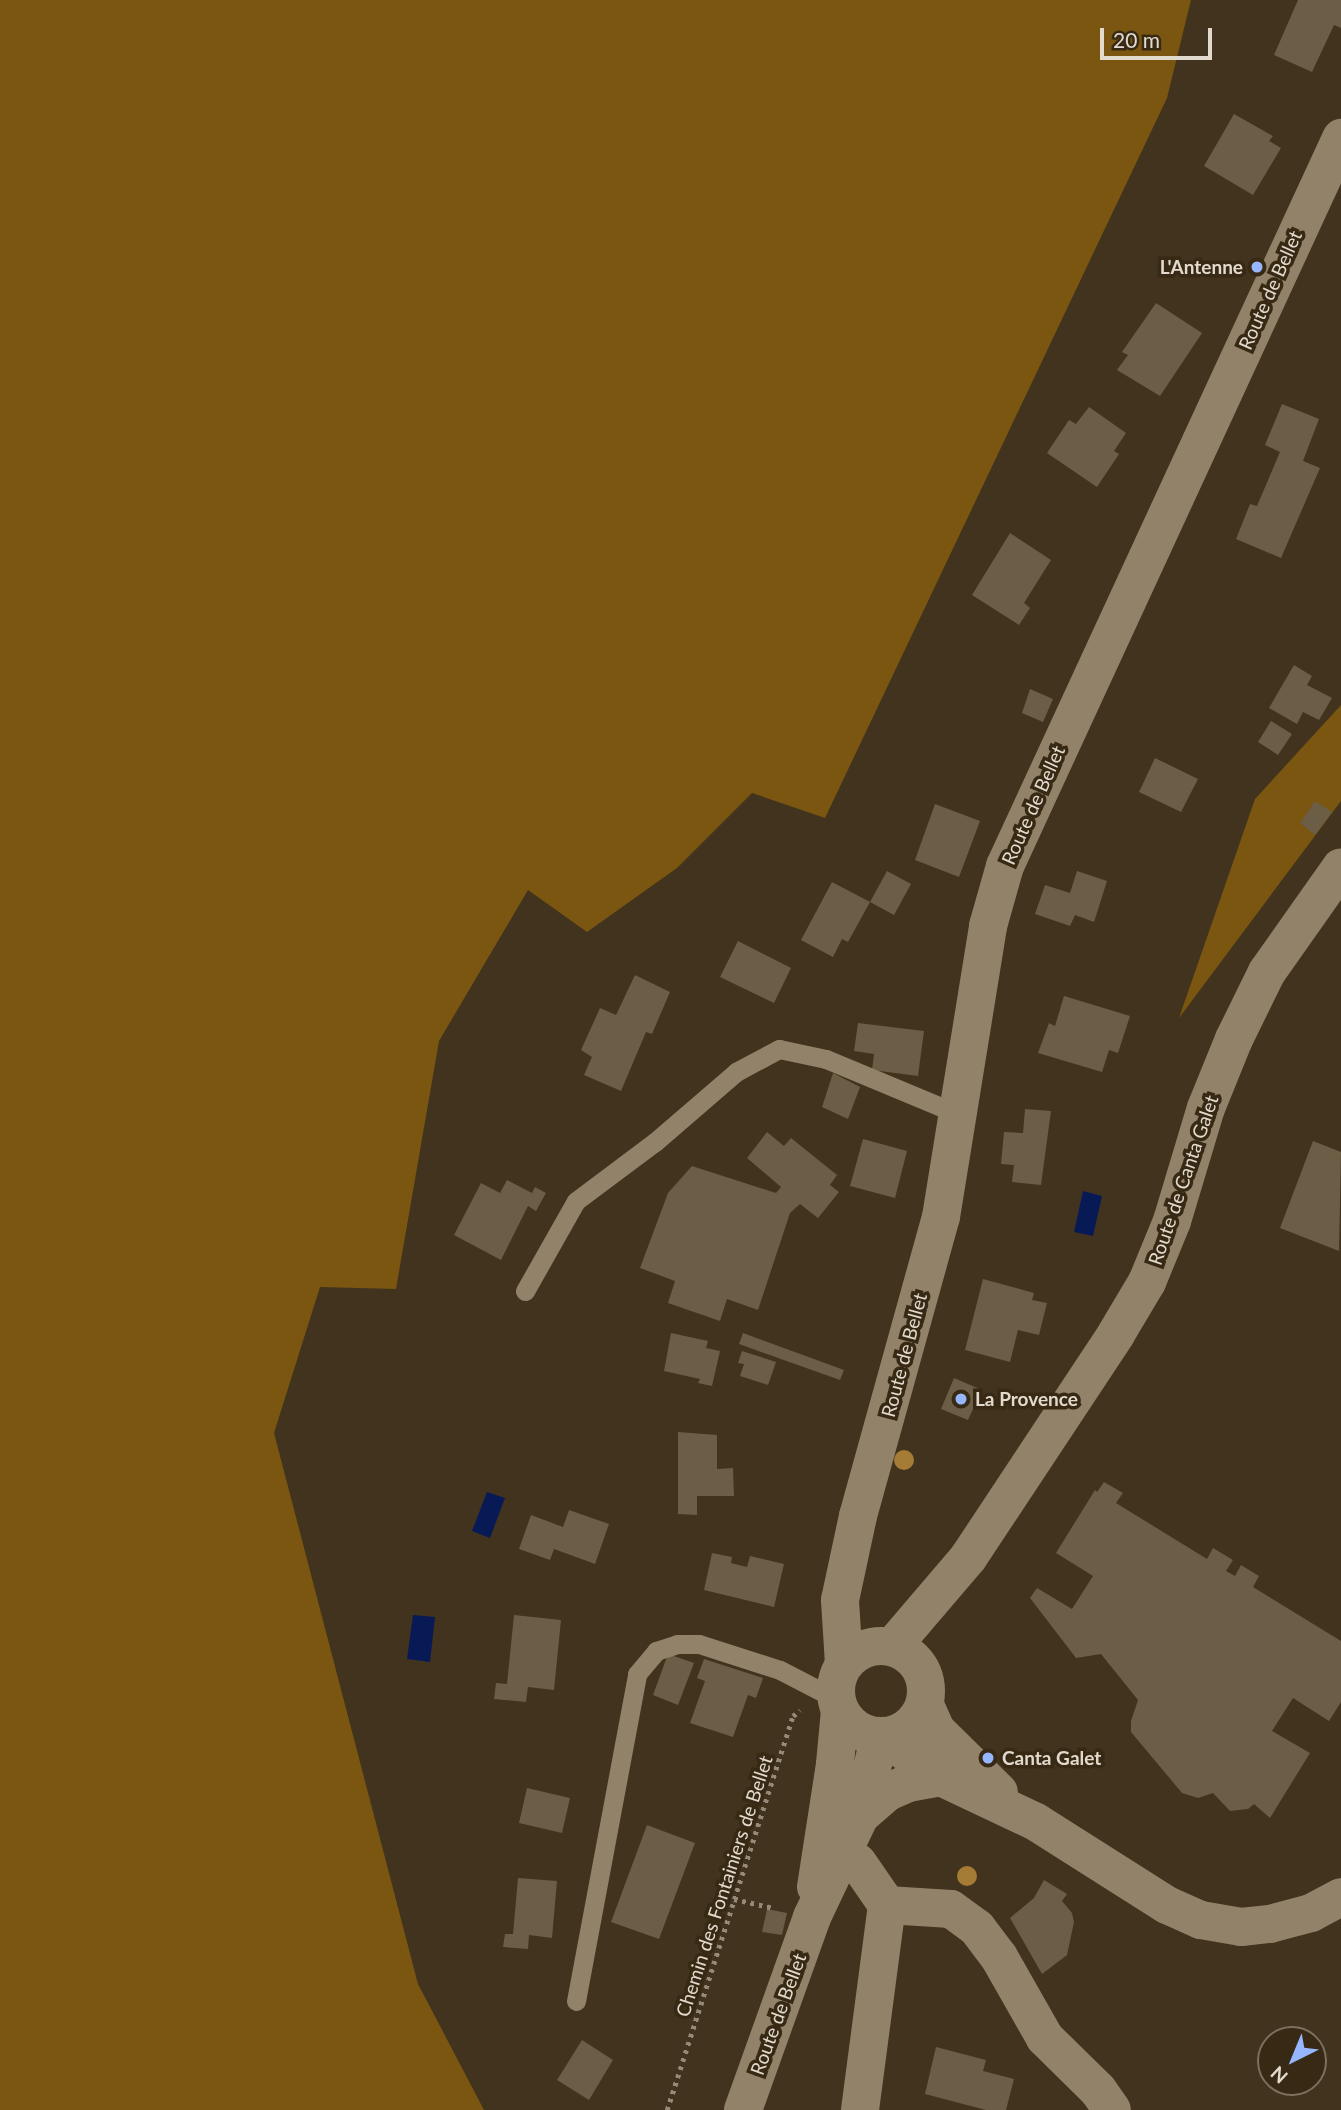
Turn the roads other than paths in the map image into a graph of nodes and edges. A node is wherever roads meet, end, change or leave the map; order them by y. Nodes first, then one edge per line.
1 (1341, 138) edge
2 (1341, 867) edge
3 (958, 1114) junction
4 (525, 1291) dead end
5 (858, 1516) junction
6 (968, 1558) junction
7 (887, 1646) junction
8 (840, 1691) junction
9 (925, 1692) junction
10 (882, 1736) junction
11 (941, 1777) junction
12 (860, 1816) junction
13 (1035, 1822) junction
14 (844, 1854) junction
15 (1341, 1897) edge
16 (887, 1905) junction
17 (813, 1917) junction
18 (576, 2001) dead end
19 (743, 2110) edge
20 (860, 2110) edge
21 (1112, 2110) edge

1 - 3 street, Route de Bellet
2 - 6 street, Route de Canta Galet
3 - 4 lane
3 - 5 street, Route de Bellet
5 - 7 street, Route de Bellet
5 - 8 street, Route de Bellet
6 - 7 street, Route de Canta Galet
6 - 9 street, Route de Canta Galet
7 - 8 street
7 - 9 street
8 - 10 street
8 - 17 street, Route de Bellet
8 - 18 lane
9 - 10 street
9 - 13 street
10 - 11 street
10 - 12 street
11 - 12 street
11 - 13 street
12 - 14 street
13 - 15 street
14 - 16 street
14 - 17 street
16 - 20 street
16 - 21 street
17 - 19 street, Route de Bellet

